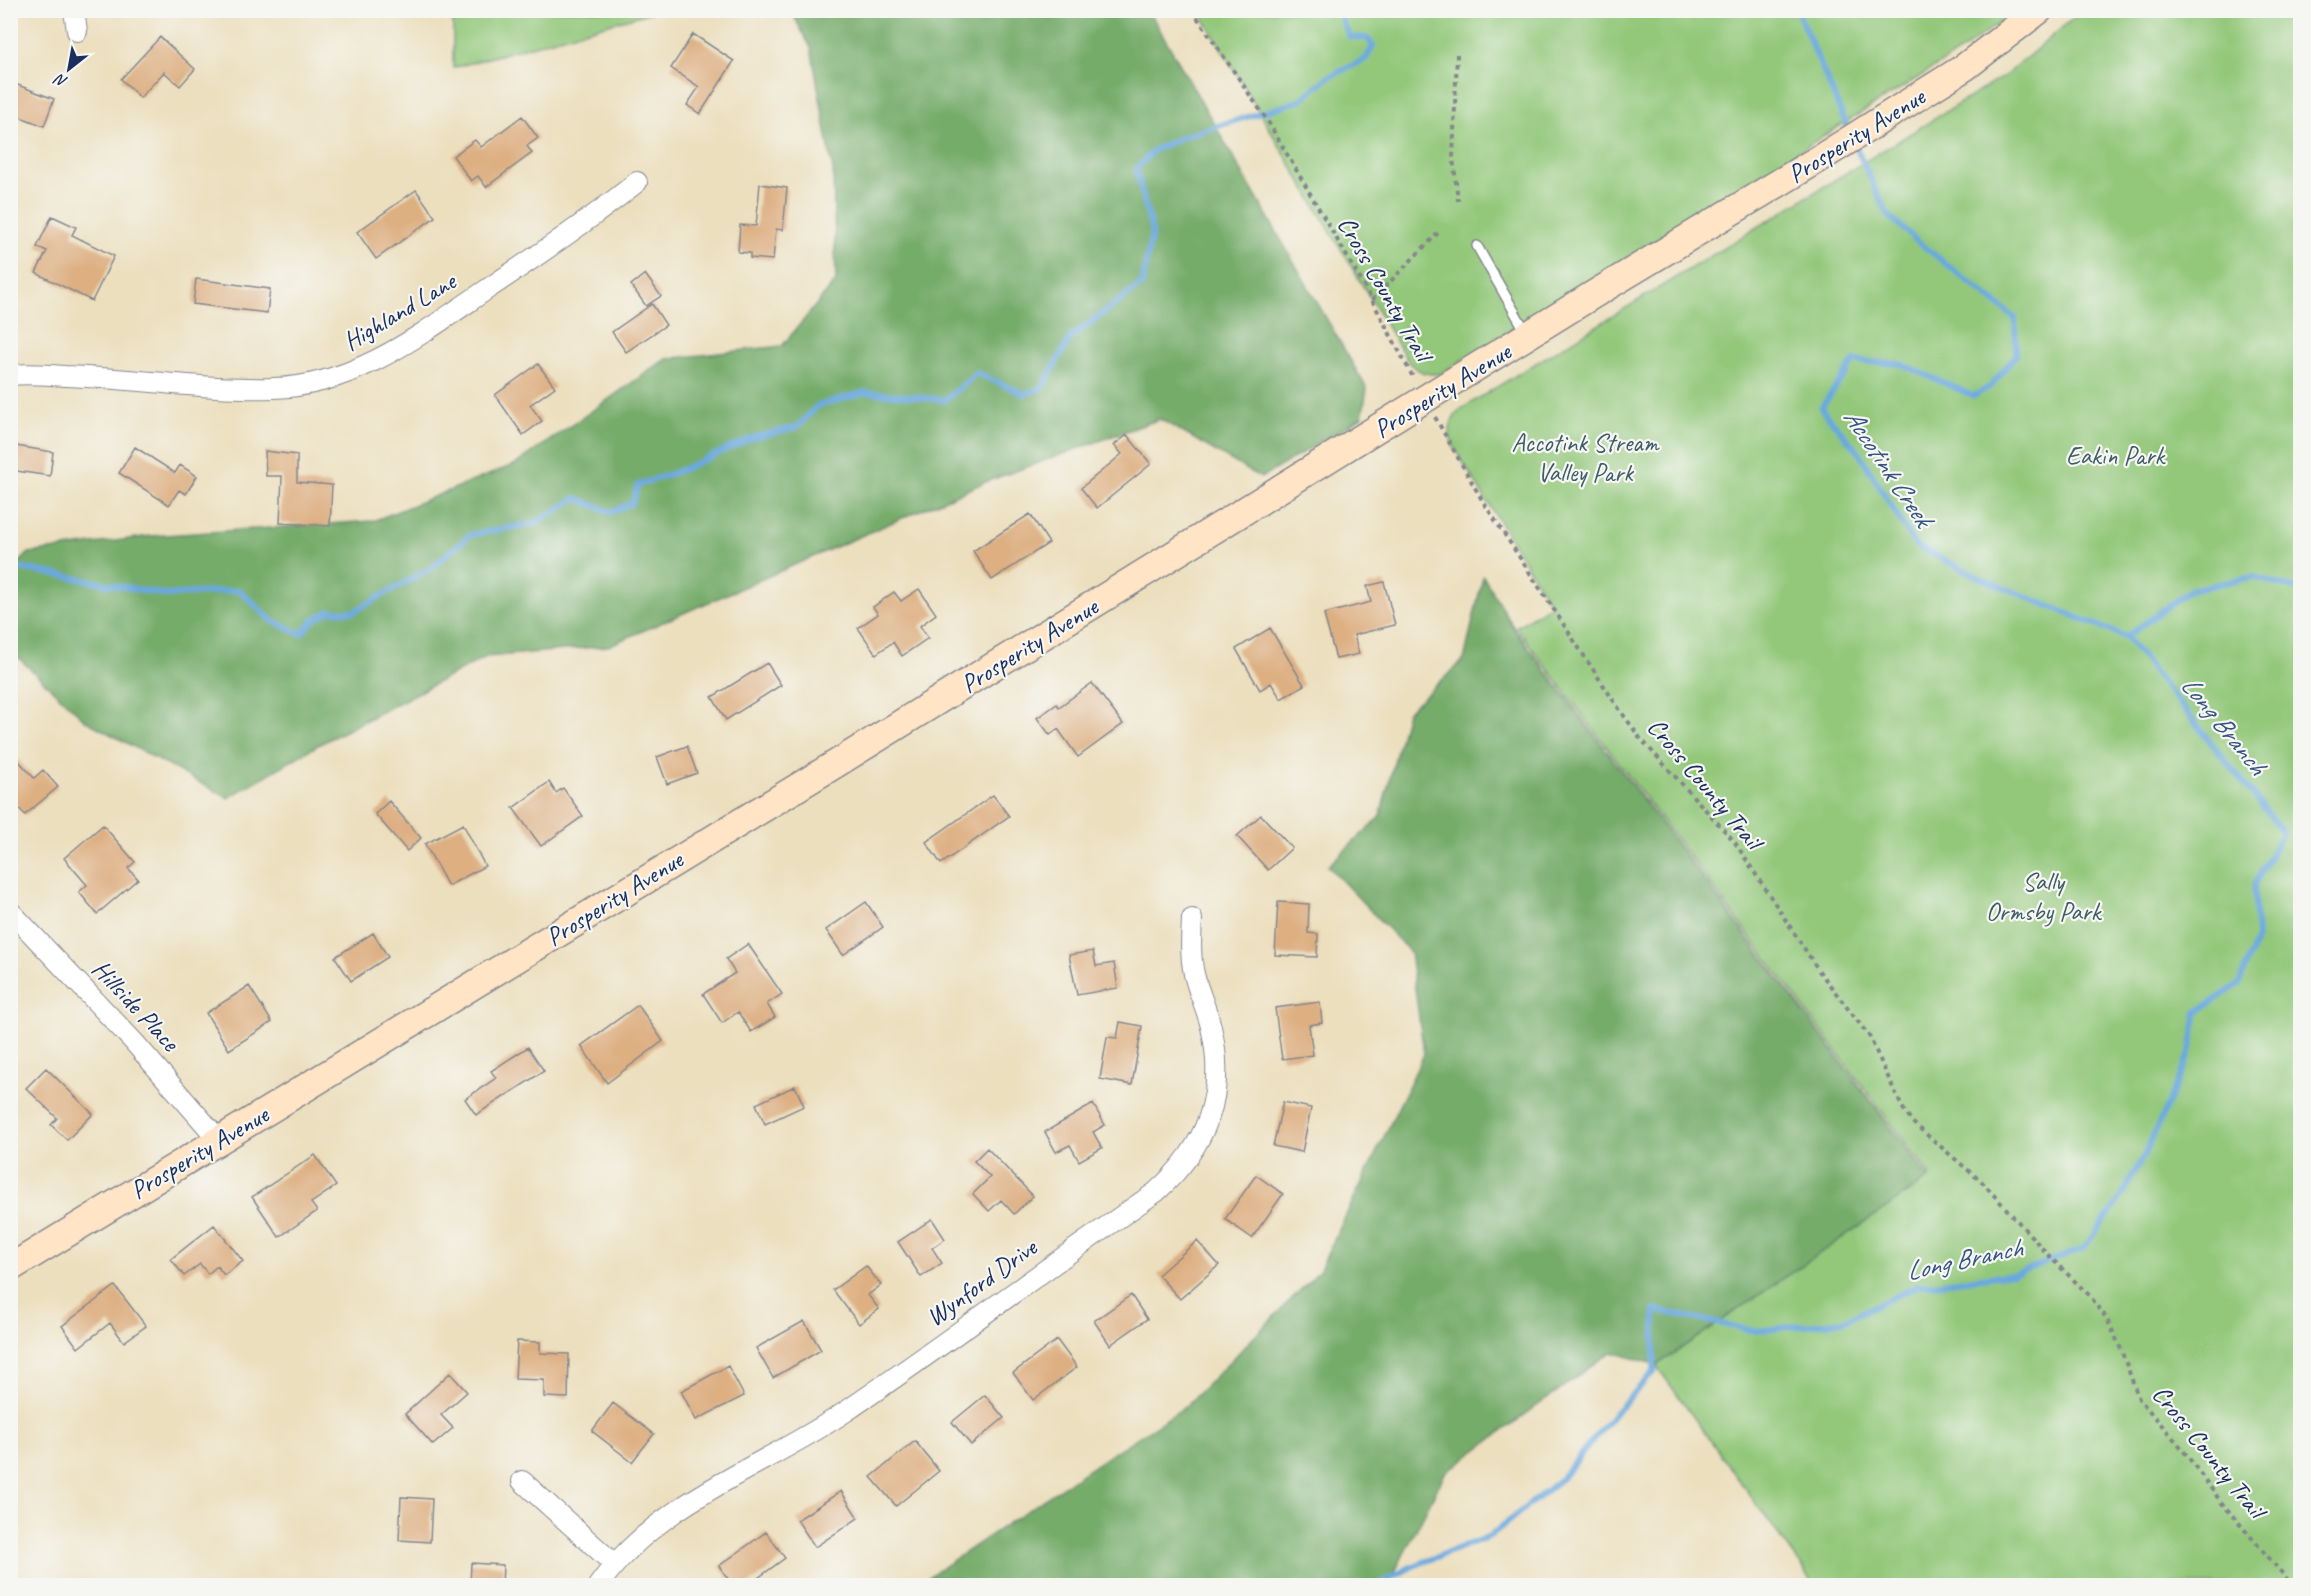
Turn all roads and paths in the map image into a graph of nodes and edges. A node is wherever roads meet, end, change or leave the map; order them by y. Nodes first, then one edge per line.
1 (74, 10) edge
2 (1192, 10) edge
3 (2039, 10) edge
4 (77, 31) dead end
5 (1457, 54) dead end
6 (637, 182) dead end
7 (1458, 201) dead end
8 (1437, 233) dead end
9 (1477, 246) dead end
10 (1372, 300) junction
11 (1528, 335) junction
12 (10, 375) edge
13 (1425, 401) junction
14 (10, 911) edge
15 (1192, 919) dead end
16 (218, 1139) junction
17 (10, 1268) edge
18 (522, 1481) dead end
19 (614, 1564) junction
20 (598, 1586) edge
21 (2294, 1586) edge

1 - 4 street
2 - 10 path, Cross County Trail
3 - 11 main road, Prosperity Avenue
5 - 7 path
6 - 12 street, Highland Lane
8 - 10 path
9 - 11 lane
10 - 13 path, Cross County Trail
11 - 13 main road, Prosperity Avenue
13 - 16 main road, Prosperity Avenue
13 - 21 path, Cross County Trail
14 - 16 street, Hillside Place
15 - 19 street, Wynford Drive
16 - 17 main road, Prosperity Avenue
18 - 19 street
19 - 20 street, Wynford Drive

